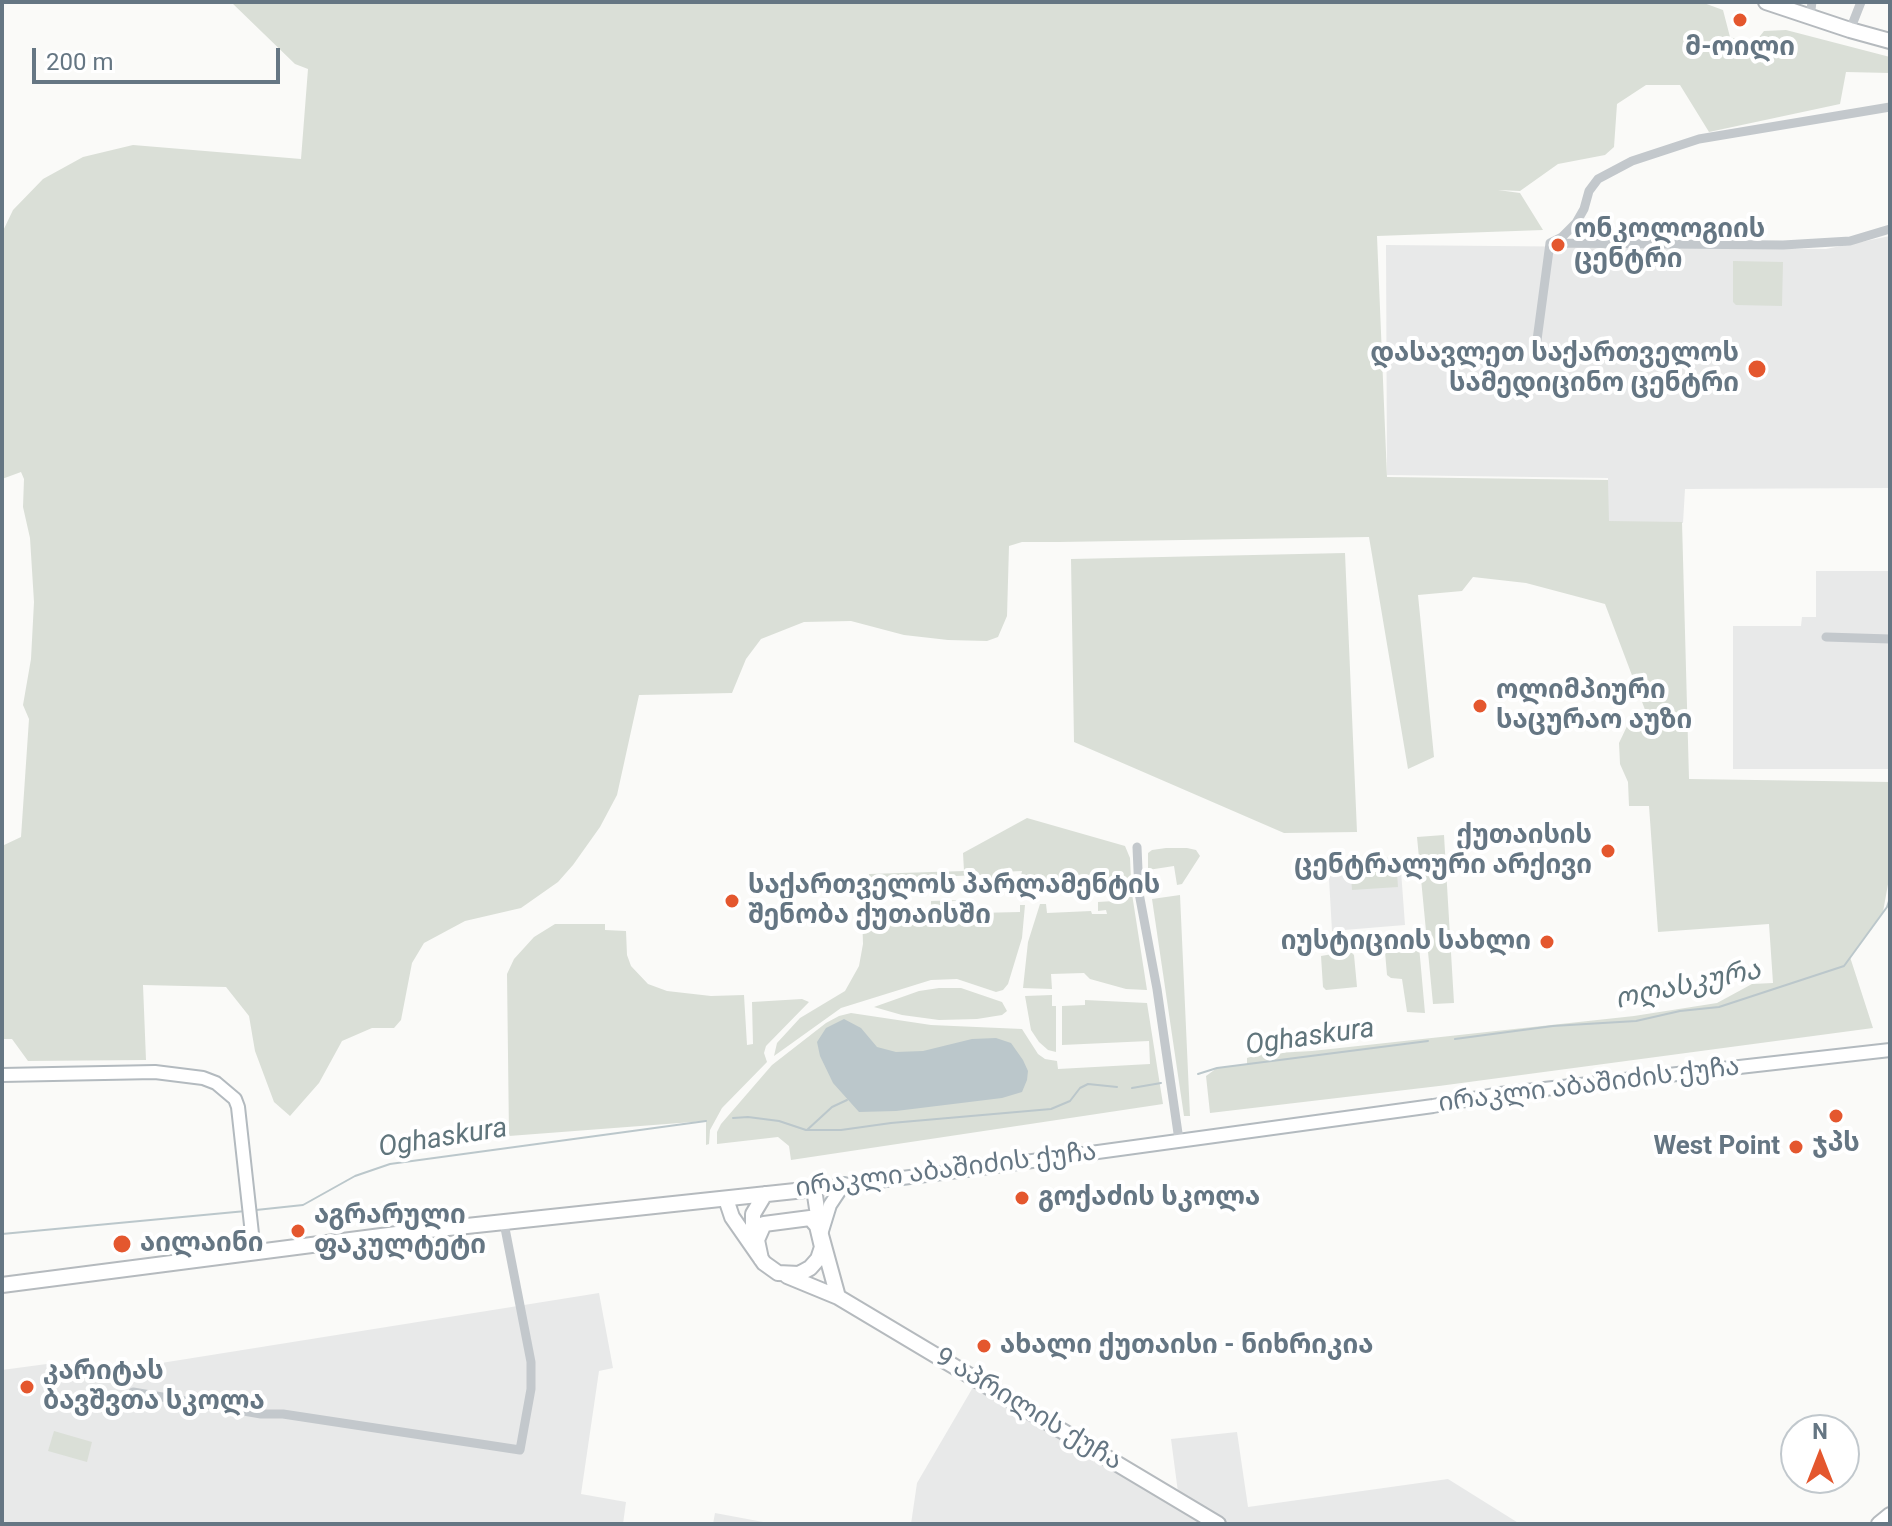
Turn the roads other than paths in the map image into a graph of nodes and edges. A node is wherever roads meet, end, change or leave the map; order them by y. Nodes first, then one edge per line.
1 (1766, 2) edge
2 (1861, 2) edge
3 (1811, 9) edge
4 (1850, 30) junction
5 (1890, 41) edge
6 (1890, 107) edge
7 (1890, 229) edge
8 (1550, 243) junction
9 (1537, 340) dead end
10 (1826, 637) dead end
11 (1890, 639) edge
12 (1137, 847) dead end
13 (1890, 1050) edge
14 (2, 1075) edge
15 (1179, 1140) junction
16 (844, 1184) junction
17 (814, 1189) junction
18 (765, 1194) junction
19 (726, 1199) junction
20 (504, 1223) junction
21 (821, 1235) junction
22 (254, 1252) junction
23 (758, 1253) junction
24 (787, 1276) junction
25 (2, 1285) edge
26 (838, 1297) junction
27 (133, 1392) dead end
28 (1890, 1515) edge
29 (1218, 1524) edge
30 (1879, 1524) edge

1 - 3 main road
2 - 4 street
3 - 4 main road
4 - 5 main road
6 - 8 street
7 - 8 street
8 - 9 street
10 - 11 street
12 - 15 street
13 - 15 main road, ირაკლი აბაშიძის ქუჩა
14 - 22 main road
15 - 16 main road, ირაკლი აბაშიძის ქუჩა
16 - 17 main road, ირაკლი აბაშიძის ქუჩა
16 - 21 main road
17 - 18 main road, ირაკლი აბაშიძის ქუჩა
17 - 21 main road
18 - 19 main road, ირაკლი აბაშიძის ქუჩა
18 - 23 main road
19 - 20 main road, ირაკლი აბაშიძის ქუჩა
19 - 23 main road
20 - 22 main road, ირაკლი აბაშიძის ქუჩა
20 - 27 street
21 - 23 main road
21 - 24 main road
21 - 26 main road
22 - 25 main road, ირაკლი აბაშიძის ქუჩა
23 - 24 main road
24 - 26 main road, 9 აპრილის ქუჩა
26 - 29 main road, 9 აპრილის ქუჩა
28 - 30 main road

